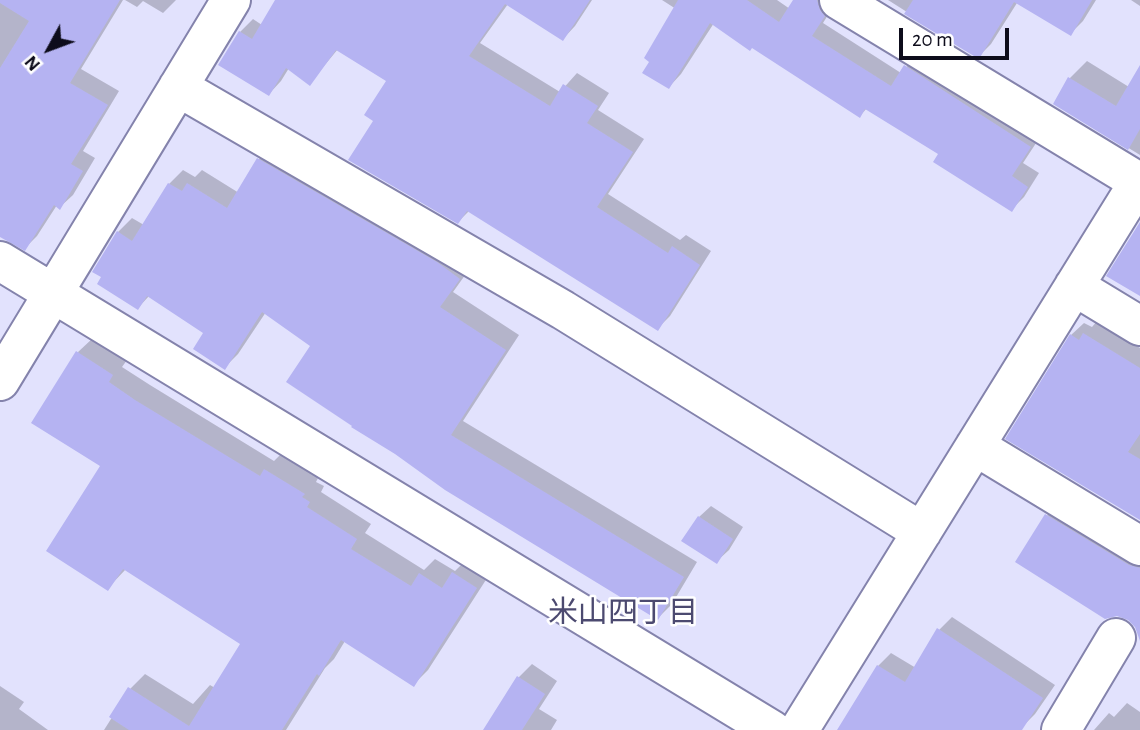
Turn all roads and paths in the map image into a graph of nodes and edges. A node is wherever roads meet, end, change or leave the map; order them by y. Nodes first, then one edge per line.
1 (231, 0) edge
2 (839, 0) edge
3 (178, 87) junction
4 (1139, 181) edge
5 (0, 261) edge
6 (1074, 286) junction
7 (53, 292) junction
8 (1140, 326) edge
9 (0, 381) edge
10 (975, 446) junction
11 (922, 532) junction
12 (1140, 546) edge
13 (1116, 638) dead end
14 (772, 730) edge
15 (799, 730) edge
16 (1060, 730) edge

1 - 3 street
2 - 4 street
3 - 7 street
3 - 11 street
4 - 6 street
5 - 7 street
6 - 8 street
6 - 10 street
7 - 9 street
7 - 14 street
10 - 11 street
10 - 12 street
11 - 15 street
13 - 16 street

